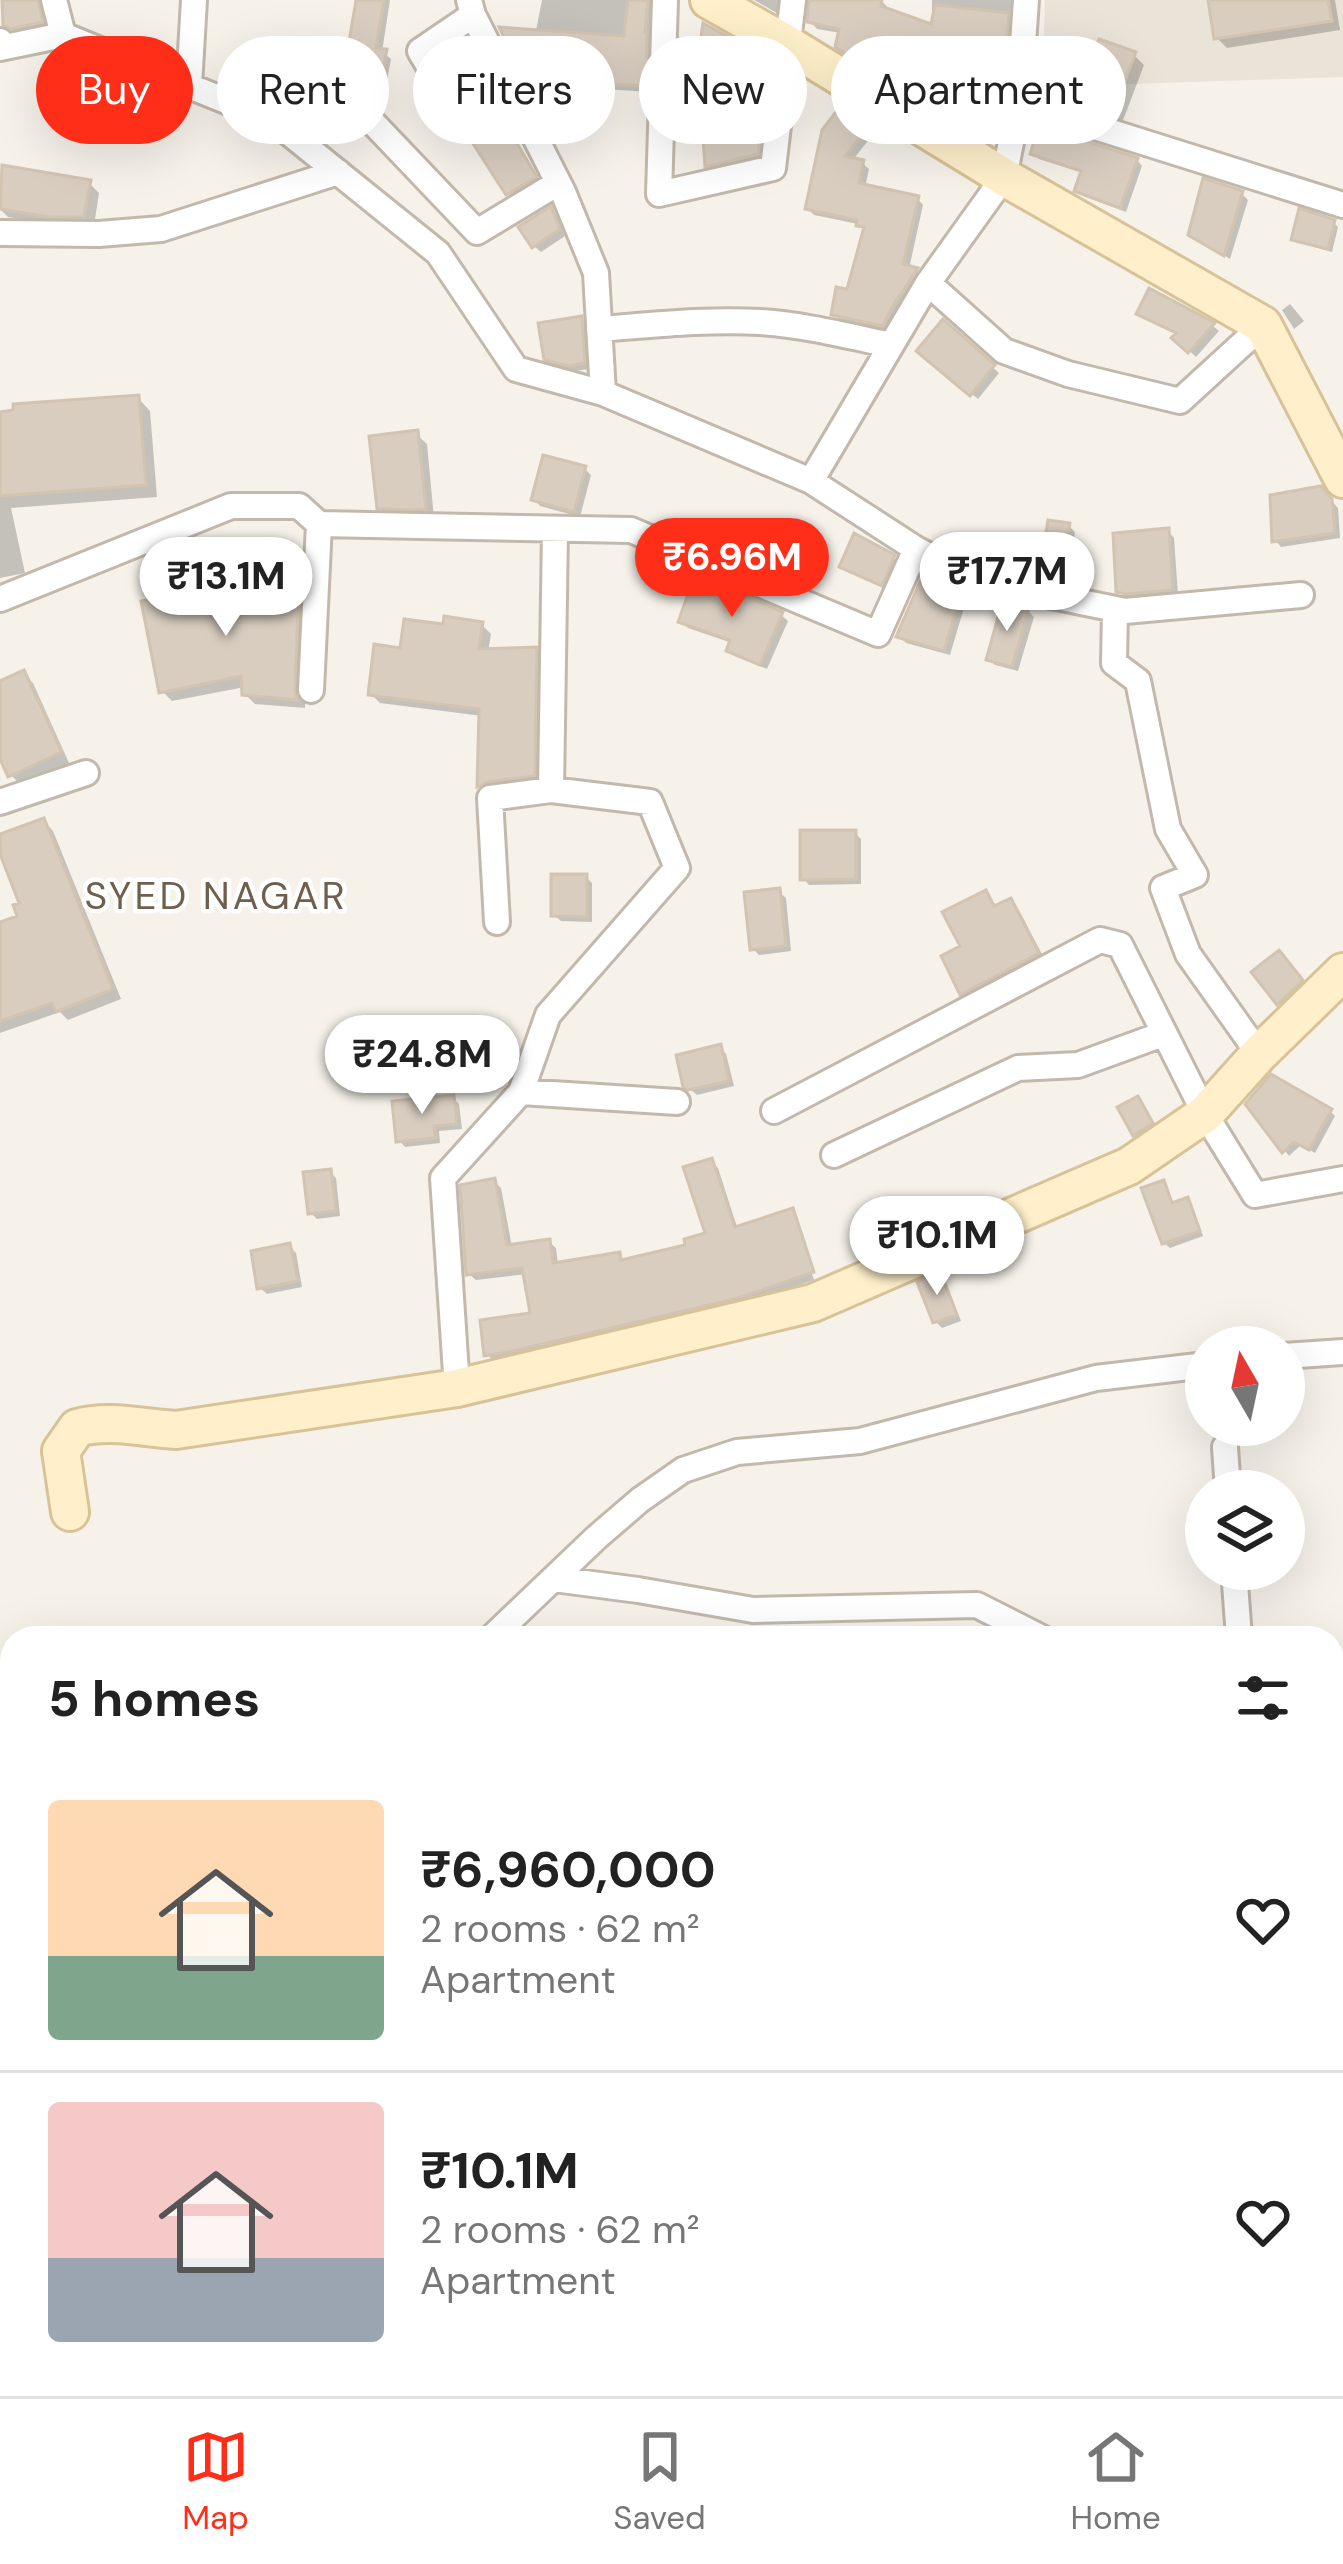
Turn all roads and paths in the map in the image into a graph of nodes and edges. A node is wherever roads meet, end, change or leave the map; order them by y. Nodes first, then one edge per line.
1 (54, 0) edge
2 (194, 0) edge
3 (665, 0) edge
4 (709, 0) edge
5 (793, 0) edge
6 (1026, 0) edge
7 (471, 7) edge
8 (63, 35) joint
9 (192, 36) edge
10 (437, 36) edge
11 (664, 36) edge
12 (773, 36) edge
13 (788, 36) edge
14 (1024, 36) edge
15 (0, 41) edge
16 (807, 56) edge
17 (193, 88) edge
18 (1126, 137) edge
19 (389, 140) edge
20 (661, 144) edge
21 (776, 144) edge
22 (1011, 144) edge
23 (338, 172) junction
24 (1004, 178) junction
25 (558, 183) junction
26 (1343, 205) edge
27 (0, 233) edge
28 (928, 284) junction
29 (1263, 325) junction
30 (599, 329) junction
31 (891, 345) junction
32 (603, 393) junction
33 (1343, 478) edge
34 (812, 481) junction
35 (319, 524) junction
36 (555, 530) junction
37 (916, 549) junction
38 (1301, 595) dead end
39 (0, 599) edge
40 (1115, 609) junction
41 (311, 691) dead end
42 (86, 772) dead end
43 (551, 790) junction
44 (0, 802) edge
45 (497, 922) dead end
46 (1343, 972) edge
47 (1163, 1034) junction
48 (1259, 1054) junction
49 (520, 1092) junction
50 (677, 1102) dead end
51 (774, 1112) dead end
52 (1205, 1114) junction
53 (834, 1155) dead end
54 (1343, 1180) edge
55 (1343, 1352) edge
56 (1305, 1355) edge
57 (1185, 1367) edge
58 (457, 1388) junction
59 (1225, 1447) dead end
60 (1227, 1470) edge
61 (70, 1512) dead end
62 (554, 1579) junction
63 (1236, 1590) edge
64 (504, 1626) edge
65 (1018, 1626) edge
66 (1238, 1626) edge

1 - 8 street
2 - 9 street
3 - 11 street
4 - 12 street
5 - 13 street
6 - 14 street
7 - 10 street
7 - 25 street
8 - 15 street
16 - 24 street
17 - 23 street
18 - 26 street
19 - 25 street
20 - 21 street
22 - 24 street
23 - 27 street
23 - 32 street
24 - 28 street
24 - 29 street
25 - 30 street
28 - 29 street
28 - 31 street
29 - 33 street
30 - 31 street
30 - 32 street
31 - 34 street
32 - 34 street
34 - 37 street
35 - 36 street
35 - 39 street
35 - 41 street
36 - 37 street
36 - 43 street
37 - 40 street
38 - 40 street
40 - 48 street
42 - 44 street
43 - 45 street
43 - 49 street
46 - 48 street
47 - 51 street
47 - 52 street
47 - 53 street
48 - 52 street
49 - 50 street
49 - 58 street
52 - 54 street
52 - 58 street
55 - 56 street
57 - 62 street
58 - 61 street
59 - 60 street
62 - 64 street
62 - 65 street
63 - 66 street

